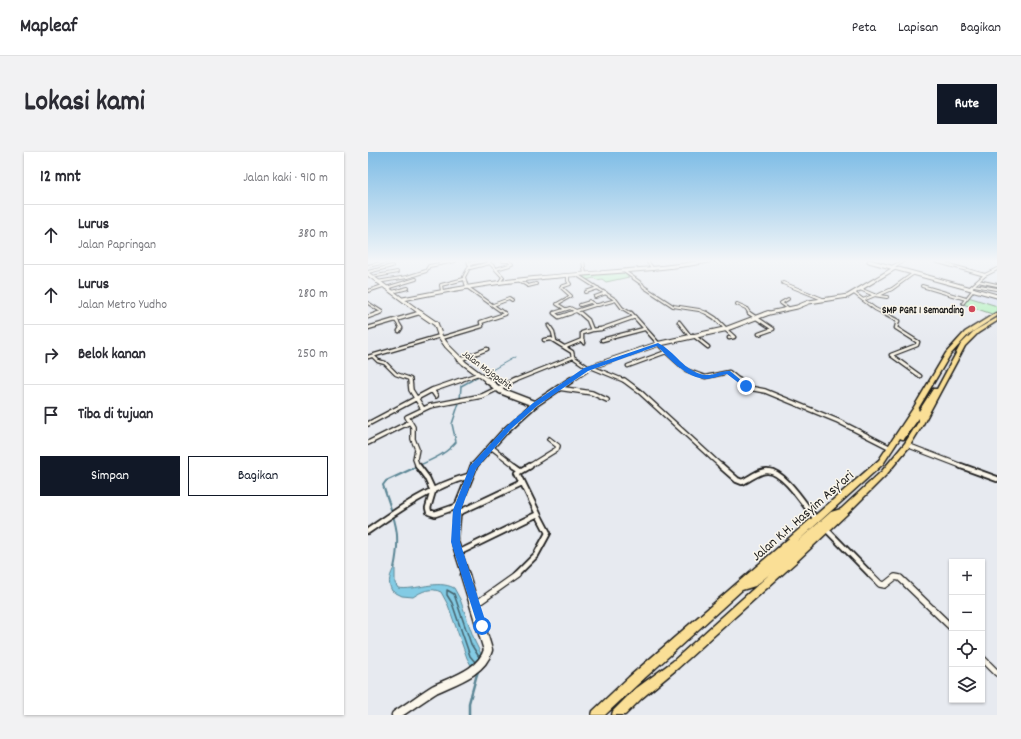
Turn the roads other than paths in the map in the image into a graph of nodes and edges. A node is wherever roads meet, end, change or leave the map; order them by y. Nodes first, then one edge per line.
1 (383, 287) edge
2 (384, 287) edge
3 (441, 287) edge
4 (464, 287) edge
5 (466, 287) edge
6 (561, 287) edge
7 (643, 287) edge
8 (794, 287) edge
9 (863, 287) edge
10 (894, 287) edge
11 (926, 287) edge
12 (966, 287) edge
13 (987, 287) edge
14 (408, 288) dead end
15 (598, 288) joint
16 (860, 289) junction
17 (972, 289) junction
18 (997, 289) edge
19 (368, 291) edge
20 (442, 291) junction
21 (392, 292) junction
22 (586, 292) dead end
23 (606, 293) junction
24 (854, 293) junction
25 (875, 295) junction
26 (879, 295) junction
27 (997, 296) edge
28 (504, 297) dead end
29 (595, 297) dead end
30 (887, 297) dead end
31 (403, 299) junction
32 (509, 299) junction
33 (788, 299) dead end
34 (966, 299) junction
35 (495, 300) dead end
36 (616, 300) junction
37 (825, 300) junction
38 (863, 300) junction
39 (512, 301) dead end
40 (499, 302) junction
41 (368, 303) edge
42 (963, 303) dead end
43 (738, 304) dead end
44 (493, 305) junction
45 (580, 305) dead end
46 (595, 305) junction
47 (788, 308) junction
48 (565, 309) junction
49 (576, 311) junction
50 (419, 313) junction
51 (997, 314) edge
52 (368, 317) edge
53 (635, 317) junction
54 (755, 318) junction
55 (997, 319) edge
56 (396, 320) junction
57 (679, 322) dead end
58 (549, 326) dead end
59 (368, 328) edge
60 (644, 329) junction
61 (726, 329) junction
62 (592, 330) junction
63 (399, 331) dead end
64 (759, 334) dead end
65 (691, 336) junction
66 (441, 337) junction
67 (729, 338) dead end
68 (544, 340) dead end
69 (582, 340) junction
70 (602, 340) dead end
71 (555, 341) junction
72 (584, 343) dead end
73 (658, 344) junction
74 (565, 347) junction
75 (708, 347) dead end
76 (487, 349) dead end
77 (666, 352) junction
78 (373, 356) junction
79 (368, 357) edge
80 (573, 357) junction
81 (459, 360) junction
82 (628, 366) dead end
83 (590, 368) junction
84 (478, 374) junction
85 (920, 376) dead end
86 (558, 388) junction
87 (498, 389) junction
88 (432, 390) junction
89 (938, 390) junction
90 (436, 396) dead end
91 (416, 398) junction
92 (607, 400) dead end
93 (535, 404) junction
94 (916, 408) junction
95 (423, 409) junction
96 (922, 420) junction
97 (410, 422) junction
98 (368, 424) edge
99 (898, 438) junction
100 (549, 439) dead end
101 (368, 443) edge
102 (908, 445) junction
103 (492, 447) junction
104 (892, 448) junction
105 (521, 470) junction
106 (469, 476) junction
107 (997, 479) edge
108 (522, 483) junction
109 (432, 491) junction
110 (458, 506) junction
111 (844, 512) junction
112 (457, 514) junction
113 (538, 514) junction
114 (817, 520) junction
115 (826, 529) junction
116 (368, 531) edge
117 (795, 539) junction
118 (458, 553) junction
119 (792, 560) junction
120 (741, 586) junction
121 (476, 604) junction
122 (949, 625) edge
123 (985, 661) edge
124 (997, 672) edge
125 (396, 715) edge
126 (597, 715) edge
127 (617, 715) edge

1 - 19 street
2 - 21 street, Jalan Mojopahit
3 - 20 street
4 - 20 street
5 - 44 street
6 - 48 street
7 - 61 street
8 - 37 street
9 - 16 street
10 - 26 street
11 - 34 street
12 - 17 street
13 - 18 street
14 - 21 street
15 - 22 street
15 - 23 street
16 - 24 street
16 - 25 street
17 - 27 street
17 - 34 street
20 - 31 street
21 - 31 street, Jalan Mojopahit
23 - 29 street
23 - 36 street
24 - 37 street
24 - 38 street
25 - 26 street
25 - 38 street
26 - 30 street
28 - 32 street
31 - 50 street, Jalan Mojopahit
32 - 39 street
32 - 40 street
33 - 47 street
34 - 42 street
35 - 40 street
36 - 46 street
36 - 53 street
37 - 47 street
38 - 85 street
40 - 44 street
41 - 52 street
43 - 54 street
44 - 66 street
45 - 46 street
46 - 49 street
47 - 54 street
48 - 49 street
48 - 49 street
49 - 62 street
50 - 56 street
50 - 66 street, Jalan Mojopahit
51 - 94 highway, Jalan K.H. Hasyim Asy'ari
53 - 60 street
53 - 62 street
54 - 61 street
54 - 64 street
55 - 89 highway, Jalan K.H. Hasyim Asy'ari
56 - 59 street
56 - 63 street
57 - 65 street
58 - 71 street
60 - 70 street
60 - 73 street
61 - 65 street
61 - 67 street
62 - 69 street
65 - 73 street
65 - 75 street
66 - 78 street
66 - 81 street, Jalan Mojopahit
68 - 71 street
69 - 72 street
69 - 74 street
71 - 74 street
73 - 77 street
73 - 83 street
74 - 80 street
76 - 81 street
77 - 82 street
77 - 104 street
78 - 79 street
78 - 91 street
80 - 83 street
80 - 87 street
81 - 84 street, Jalan Mojopahit
83 - 86 street
83 - 114 street
84 - 87 street, Jalan Mojopahit
84 - 88 street
86 - 92 street
86 - 93 street
87 - 93 street, Jalan Mojopahit
87 - 95 street
88 - 90 street
88 - 91 street
89 - 94 highway
89 - 96 highway, Jalan K.H. Hasyim Asy'ari
91 - 95 street
91 - 98 street
93 - 103 street
94 - 99 highway, Jalan K.H. Hasyim Asy'ari
95 - 97 street
96 - 99 highway
96 - 102 highway, Jalan K.H. Hasyim Asy'ari
97 - 101 street
97 - 109 street
99 - 104 highway, Jalan K.H. Hasyim Asy'ari
100 - 105 street
102 - 107 street
102 - 111 highway, Jalan K.H. Hasyim Asy'ari
103 - 105 street
103 - 106 street
104 - 114 highway, Jalan K.H. Hasyim Asy'ari
105 - 108 street
106 - 109 street
106 - 110 street
108 - 112 street
108 - 113 street
109 - 110 street
109 - 116 street
110 - 112 street
111 - 115 highway, Jalan K.H. Hasyim Asy'ari
111 - 117 highway
112 - 118 street
113 - 118 street
113 - 121 street
114 - 117 highway, Jalan K.H. Hasyim Asy'ari
115 - 119 highway, Jalan K.H. Hasyim Asy'ari
115 - 122 street
117 - 120 highway, Jalan K.H. Hasyim Asy'ari
118 - 121 street
119 - 120 highway
119 - 127 highway, Jalan K.H. Hasyim Asy'ari
120 - 126 highway, Jalan K.H. Hasyim Asy'ari
121 - 125 street
123 - 124 street

